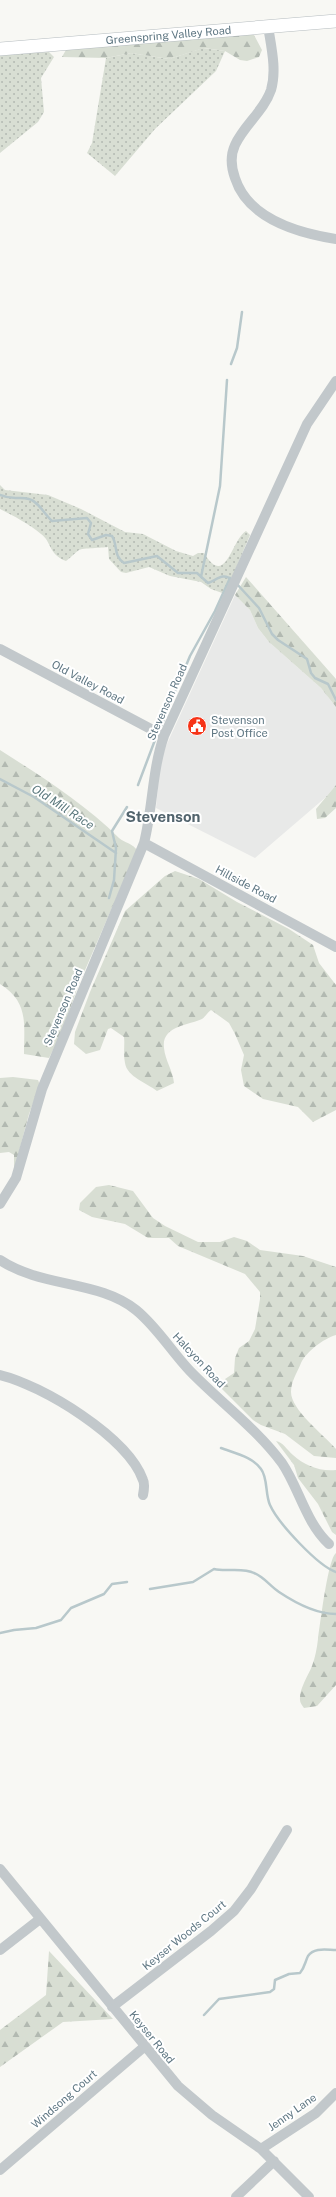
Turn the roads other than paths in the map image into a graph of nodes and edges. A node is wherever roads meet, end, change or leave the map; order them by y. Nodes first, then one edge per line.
1 (336, 21) edge
2 (268, 26) junction
3 (0, 49) edge
4 (336, 239) edge
5 (336, 381) edge
6 (0, 649) edge
7 (164, 736) junction
8 (144, 843) junction
9 (336, 947) edge
10 (0, 1204) edge
11 (0, 1260) edge
12 (0, 1375) edge
13 (143, 1495) dead end
14 (329, 1544) dead end
15 (287, 1830) dead end
16 (0, 1869) edge
17 (40, 1918) junction
18 (0, 1950) edge
19 (112, 2007) junction
20 (144, 2047) junction
21 (336, 2093) edge
22 (260, 2149) junction
23 (274, 2161) junction
24 (0, 2170) edge
25 (236, 2197) edge
26 (309, 2197) edge

1 - 2 main road, Greenspring Valley Road
2 - 3 main road, Greenspring Valley Road
2 - 4 street
5 - 7 street, Stevenson Road
6 - 7 street, Old Valley Road
7 - 8 street, Stevenson Road
8 - 9 street, Hillside Road
8 - 10 street, Stevenson Road
11 - 14 street, Halcyon Road
12 - 13 street
15 - 19 street, Keyser Woods Court
16 - 17 street, Keyser Road
17 - 18 street
17 - 19 street, Keyser Road
19 - 20 street, Keyser Road
20 - 22 street, Keyser Road
20 - 24 street, Windsong Court
21 - 22 street, Jenny Lane
22 - 23 street, Keyser Road
23 - 25 street
23 - 26 street, Keyser Road

